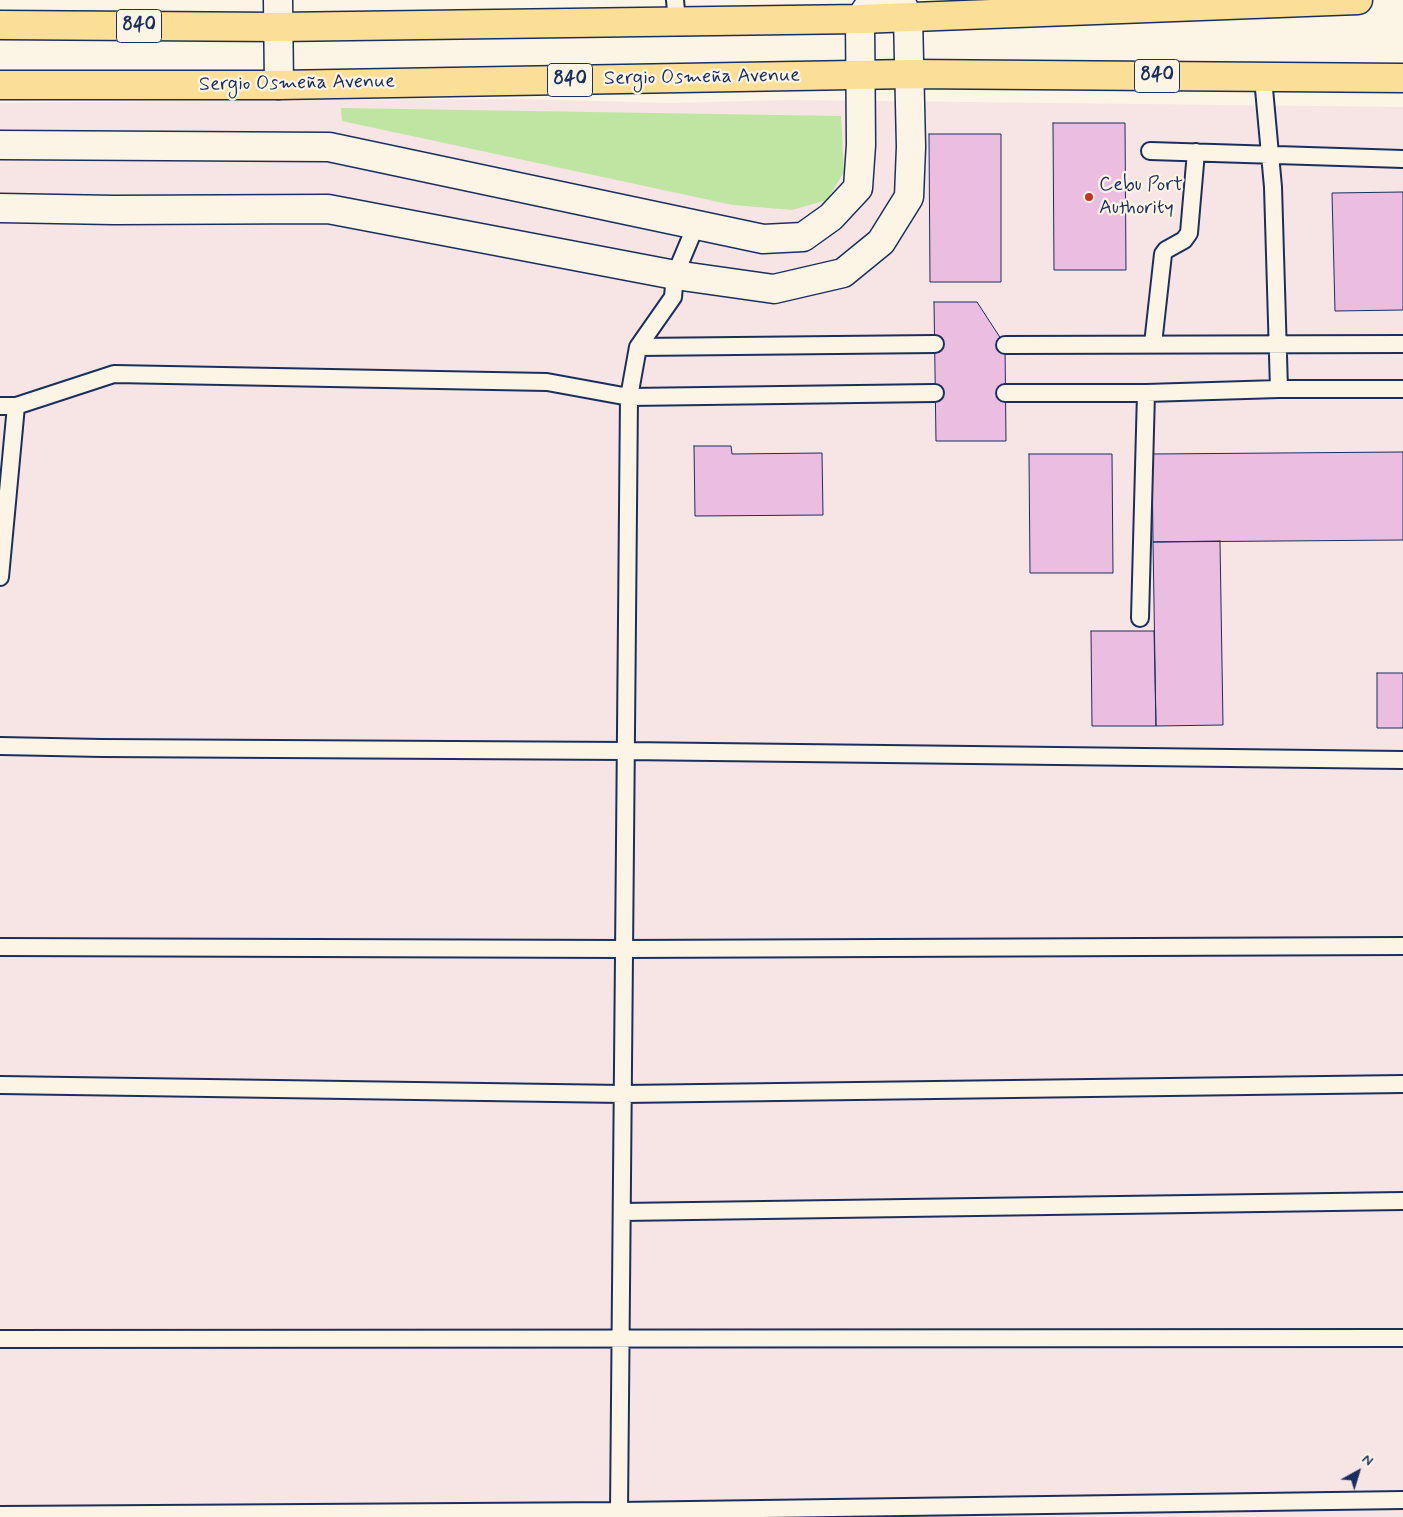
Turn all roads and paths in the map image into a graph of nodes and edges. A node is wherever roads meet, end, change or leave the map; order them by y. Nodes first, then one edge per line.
1 (278, 0) edge
2 (1358, 0) edge
3 (866, 9) edge
4 (904, 9) edge
5 (676, 10) edge
6 (0, 25) edge
7 (278, 27) junction
8 (910, 74) junction
9 (861, 76) junction
10 (1263, 78) junction
11 (1403, 78) edge
12 (0, 85) edge
13 (279, 85) junction
14 (0, 145) edge
15 (1150, 151) dead end
16 (1196, 152) junction
17 (1271, 156) junction
18 (1403, 159) edge
19 (0, 208) edge
20 (696, 225) junction
21 (675, 275) junction
22 (935, 344) dead end
23 (1153, 344) junction
24 (1277, 344) junction
25 (1403, 344) edge
26 (1005, 345) dead end
27 (638, 347) junction
28 (1278, 389) junction
29 (1403, 389) edge
30 (935, 393) dead end
31 (1005, 393) dead end
32 (1146, 393) junction
33 (629, 397) junction
34 (8, 406) edge
35 (0, 577) edge
36 (1140, 618) dead end
37 (0, 746) edge
38 (626, 751) junction
39 (1403, 760) edge
40 (1403, 946) edge
41 (0, 947) edge
42 (624, 949) junction
43 (1403, 1084) edge
44 (0, 1085) edge
45 (623, 1094) junction
46 (1403, 1202) edge
47 (622, 1212) junction
48 (621, 1338) junction
49 (1403, 1338) edge
50 (0, 1339) edge
51 (1403, 1500) edge
52 (619, 1511) junction
53 (0, 1515) edge

1 - 7 street
2 - 4 highway, 840
3 - 4 highway, 840
3 - 5 highway, 840
3 - 9 street
4 - 8 street
5 - 7 highway, 840
6 - 7 highway, 840
7 - 13 street
8 - 9 highway, Sergio Osmeña Avenue / 840
8 - 10 highway, Sergio Osmeña Avenue / 840
8 - 21 street
9 - 13 highway, Sergio Osmeña Avenue / 840
9 - 20 street
10 - 11 highway, Sergio Osmeña Avenue / 840
10 - 17 lane
12 - 13 highway, Sergio Osmeña Avenue / 840
14 - 20 street
15 - 16 lane
16 - 17 lane
16 - 23 lane
17 - 18 lane
17 - 24 lane
19 - 21 street
20 - 21 lane
21 - 27 lane
22 - 27 lane
23 - 24 lane
23 - 26 lane
24 - 25 lane
24 - 28 lane
27 - 33 lane
28 - 29 lane
28 - 32 lane
30 - 33 lane
31 - 32 lane
32 - 36 lane
33 - 34 lane
33 - 38 lane
34 - 35 lane
37 - 38 lane
38 - 39 lane
38 - 42 lane
40 - 42 lane
41 - 42 lane
42 - 45 lane
43 - 45 lane
44 - 45 lane
45 - 47 lane
46 - 47 lane
47 - 48 lane
48 - 49 lane
48 - 50 lane
48 - 52 lane
51 - 52 lane
52 - 53 lane

